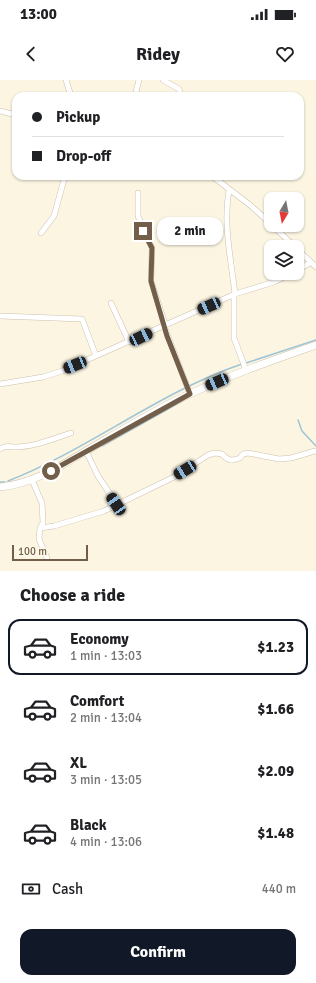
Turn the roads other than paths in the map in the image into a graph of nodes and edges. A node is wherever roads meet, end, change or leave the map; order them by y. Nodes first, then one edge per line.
1 (66, 80) edge
2 (139, 80) edge
3 (163, 80) edge
4 (70, 92) edge
5 (136, 92) edge
6 (179, 92) edge
7 (0, 111) edge
8 (12, 114) edge
9 (64, 180) edge
10 (217, 180) edge
11 (229, 190) junction
12 (138, 193) dead end
13 (264, 217) edge
14 (41, 232) dead end
15 (280, 232) edge
16 (288, 240) edge
17 (304, 257) edge
18 (310, 263) junction
19 (304, 266) edge
20 (316, 267) edge
21 (278, 280) edge
22 (235, 295) junction
23 (111, 303) dead end
24 (0, 316) edge
25 (165, 325) junction
26 (129, 342) junction
27 (316, 345) edge
28 (96, 356) junction
29 (246, 370) junction
30 (0, 384) edge
31 (190, 394) junction
32 (71, 433) dead end
33 (0, 448) edge
34 (86, 451) junction
35 (315, 451) edge
36 (32, 480) junction
37 (0, 487) edge
38 (116, 504) junction
39 (40, 528) junction
40 (47, 558) dead end

1 - 4 street
2 - 5 street
3 - 6 street
7 - 8 street
9 - 14 street
10 - 11 street
11 - 13 street
11 - 22 street
12 - 25 street
15 - 16 street
17 - 18 street
18 - 19 street
18 - 20 street
21 - 22 street
22 - 25 street
22 - 29 street
23 - 26 street
24 - 28 street
25 - 26 street
25 - 31 street
26 - 28 street
27 - 29 street
28 - 30 street
29 - 31 street
31 - 34 street
32 - 33 street
34 - 36 street
34 - 38 street
35 - 38 street
36 - 37 street
36 - 39 street
38 - 39 street
39 - 40 street

